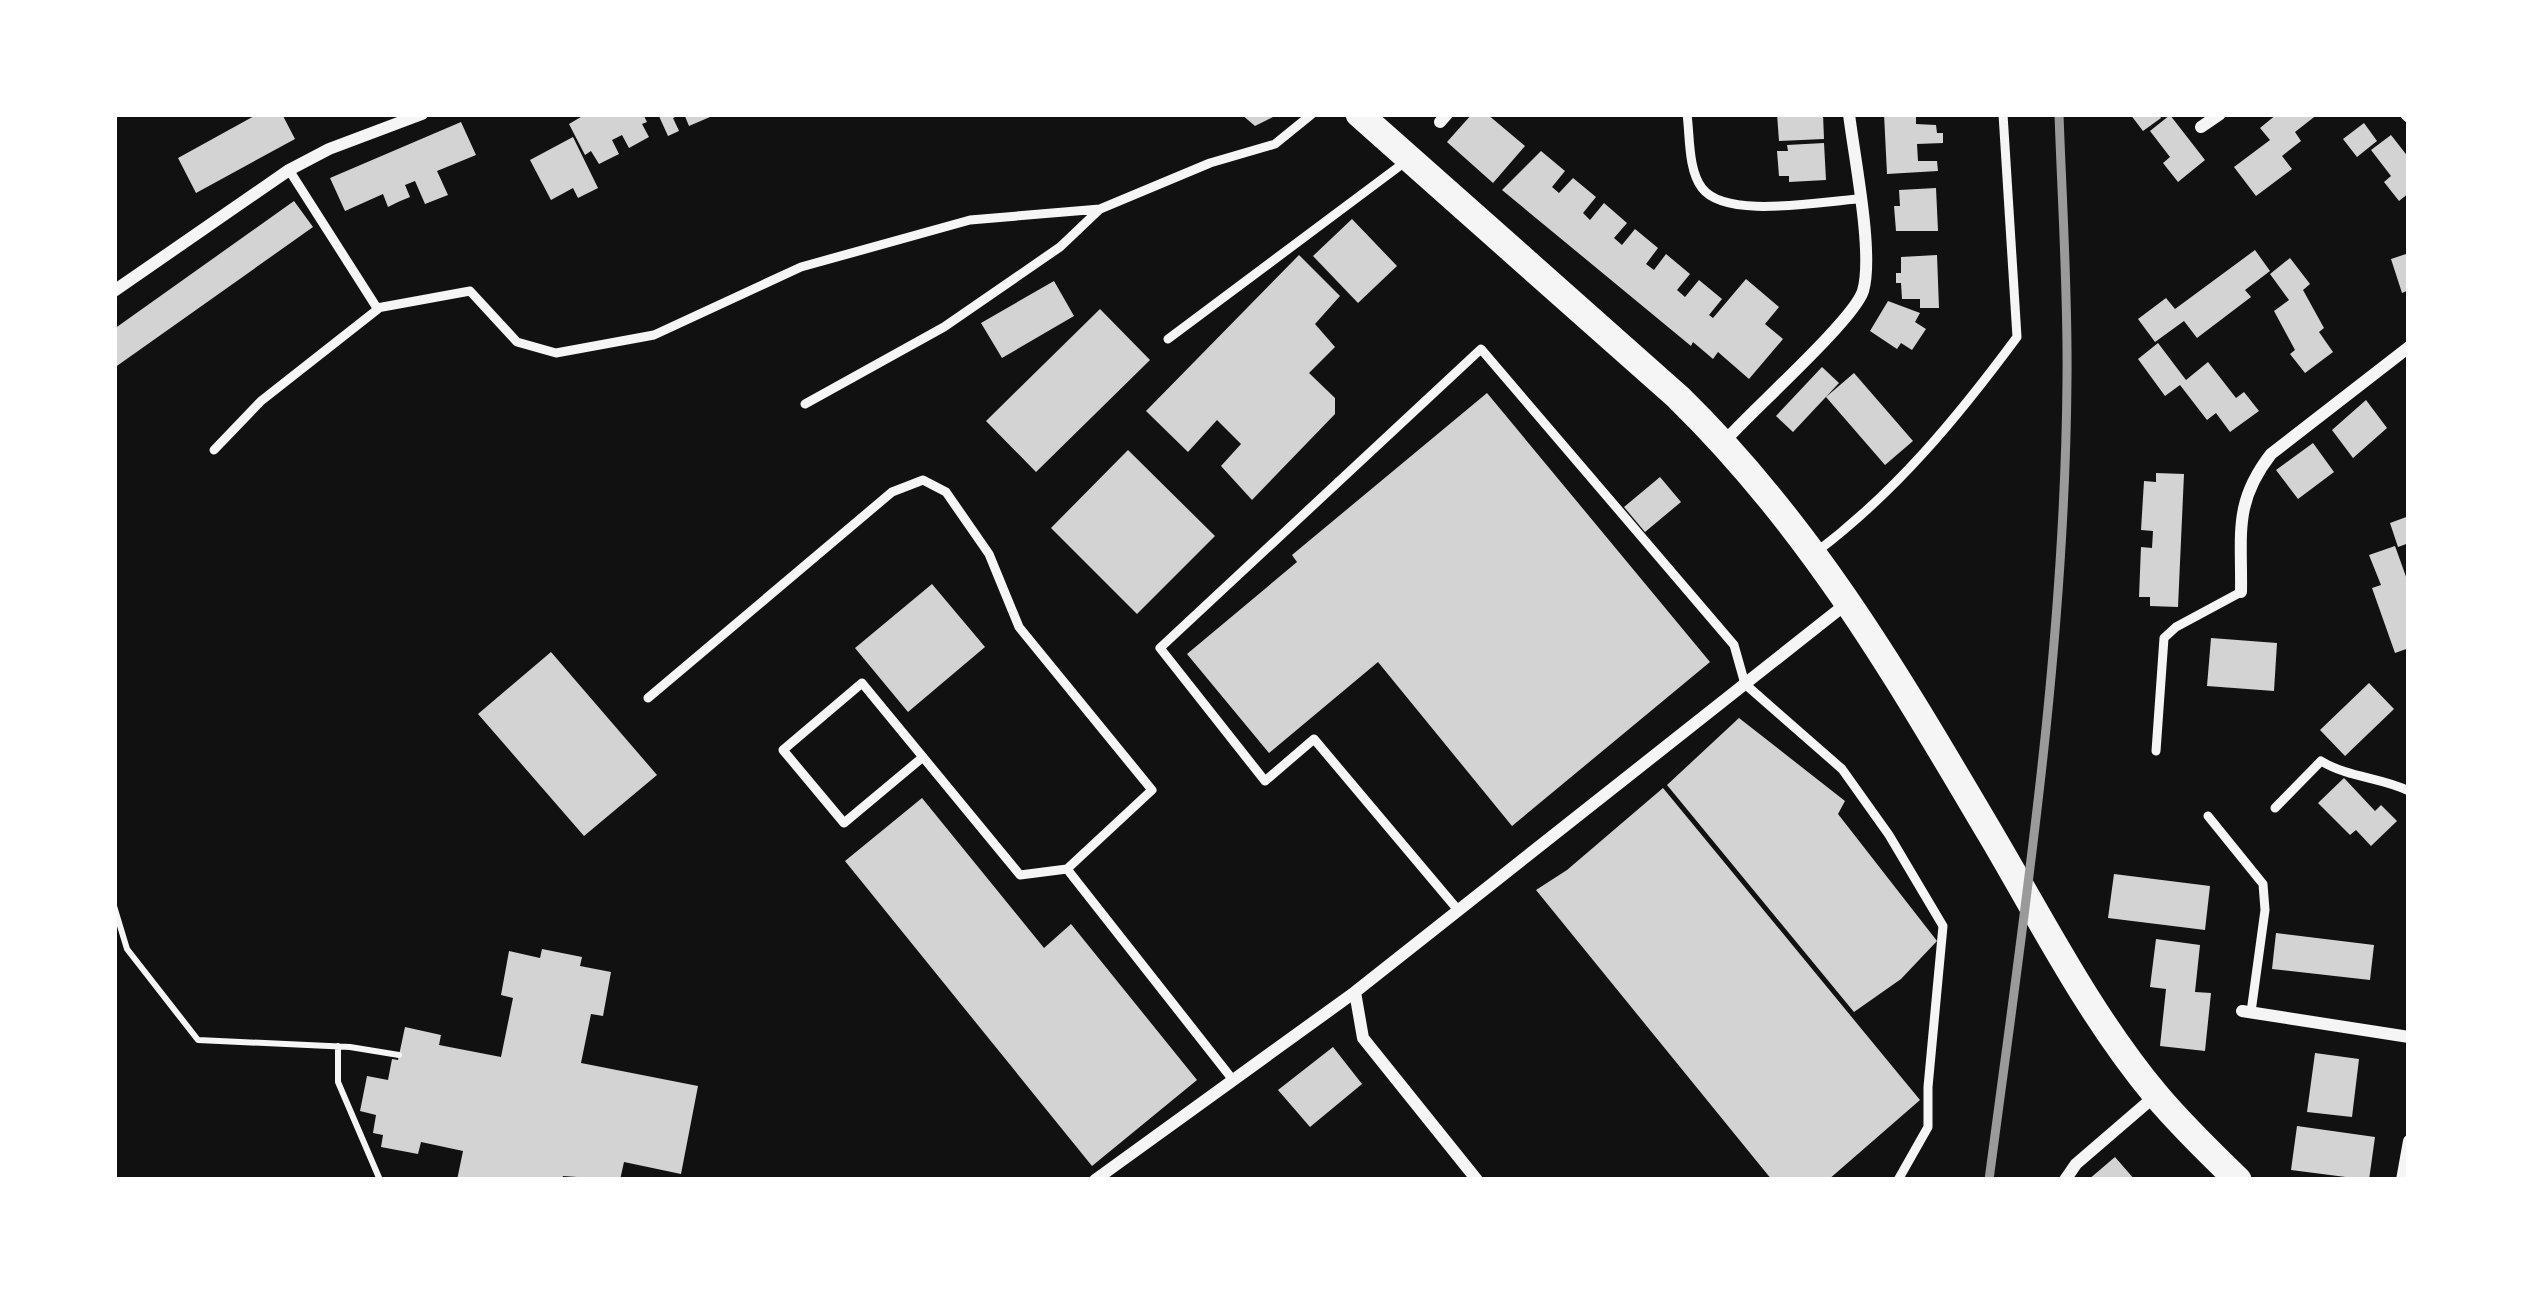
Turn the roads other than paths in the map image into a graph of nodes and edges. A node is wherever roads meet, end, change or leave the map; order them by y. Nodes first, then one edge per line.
1 (422, 114) edge
2 (1312, 114) edge
3 (1359, 114) edge
4 (1688, 114) edge
5 (1849, 114) edge
6 (2003, 114) edge
7 (2220, 114) edge
8 (2201, 128) dead end
9 (1409, 159) junction
10 (289, 170) junction
11 (1858, 199) junction
12 (1100, 209) junction
13 (114, 291) edge
14 (380, 308) junction
15 (1168, 339) dead end
16 (2409, 347) edge
17 (805, 404) dead end
18 (1724, 442) junction
19 (214, 450) dead end
20 (1815, 553) junction
21 (2241, 592) joint
22 (1849, 602) junction
23 (1745, 683) junction
24 (648, 698) dead end
25 (2156, 751) dead end
26 (923, 757) junction
27 (2409, 791) edge
28 (2275, 808) dead end
29 (2208, 816) dead end
30 (1067, 869) junction
31 (1458, 910) junction
32 (1355, 992) junction
33 (2246, 1012) joint
34 (2409, 1036) edge
35 (1233, 1080) junction
36 (2156, 1095) junction
37 (2409, 1141) edge
38 (2408, 1165) edge
39 (1095, 1180) edge
40 (1477, 1180) edge
41 (1898, 1180) edge
42 (2066, 1180) edge
43 (2238, 1180) edge
44 (2402, 1180) edge

1 - 10 street
2 - 12 lane
3 - 9 main road
4 - 11 lane
5 - 11 street
6 - 20 lane
7 - 8 street
9 - 15 lane
9 - 18 main road
10 - 13 street
10 - 14 lane
11 - 18 street
12 - 14 lane
12 - 17 lane
14 - 19 lane
16 - 21 street
18 - 20 main road
20 - 22 main road
21 - 25 lane
22 - 23 street
22 - 36 main road
23 - 31 street
23 - 31 lane
23 - 41 lane
24 - 30 lane
26 - 26 lane
26 - 30 lane
27 - 28 lane
29 - 33 lane
30 - 35 lane
31 - 32 street
32 - 35 street
32 - 40 street
33 - 34 street
35 - 39 street
36 - 42 street
36 - 43 main road
37 - 38 street
38 - 44 street

